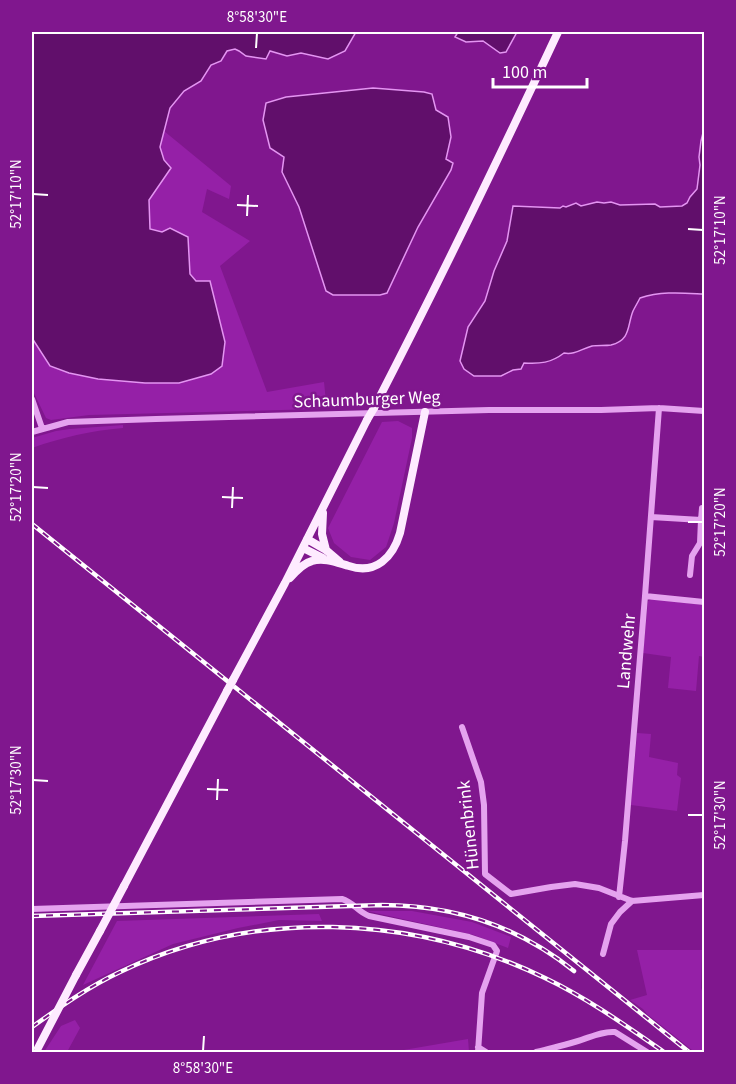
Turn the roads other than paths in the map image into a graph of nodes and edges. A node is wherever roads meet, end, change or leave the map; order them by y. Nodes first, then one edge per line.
1 (558, 32) edge
2 (32, 399) edge
3 (659, 408) junction
4 (705, 411) edge
5 (425, 412) junction
6 (42, 428) junction
7 (32, 432) edge
8 (323, 508) junction
9 (705, 508) edge
10 (651, 517) junction
11 (701, 520) junction
12 (307, 539) junction
13 (303, 548) junction
14 (326, 550) junction
15 (327, 561) junction
16 (344, 564) junction
17 (690, 575) dead end
18 (285, 583) junction
19 (645, 596) junction
20 (705, 603) edge
21 (462, 727) dead end
22 (705, 895) edge
23 (619, 897) junction
24 (632, 901) junction
25 (32, 909) edge
26 (603, 954) dead end
27 (37, 1050) edge
28 (478, 1050) edge
29 (486, 1053) edge
30 (536, 1053) edge
31 (647, 1053) edge

1 - 8 main road, bridge
2 - 6 street
3 - 4 street, Schaumburger Weg
3 - 5 street, Schaumburger Weg
3 - 10 street, Landwehr
5 - 6 street, Schaumburger Weg
5 - 16 main road
6 - 7 street, Schaumburger Weg
8 - 12 main road
8 - 14 main road
9 - 11 street
10 - 11 street
10 - 19 street, Landwehr
11 - 17 street
12 - 13 main road
12 - 14 main road
13 - 15 main road
13 - 18 main road
14 - 16 main road
15 - 16 main road
15 - 18 main road
18 - 27 main road, bridge
19 - 20 street
19 - 23 street, Landwehr
21 - 23 street, Hünenbrink
22 - 24 street, Hünenbrink
23 - 24 street, Hünenbrink
24 - 26 street
25 - 28 street
28 - 29 street
30 - 31 street

